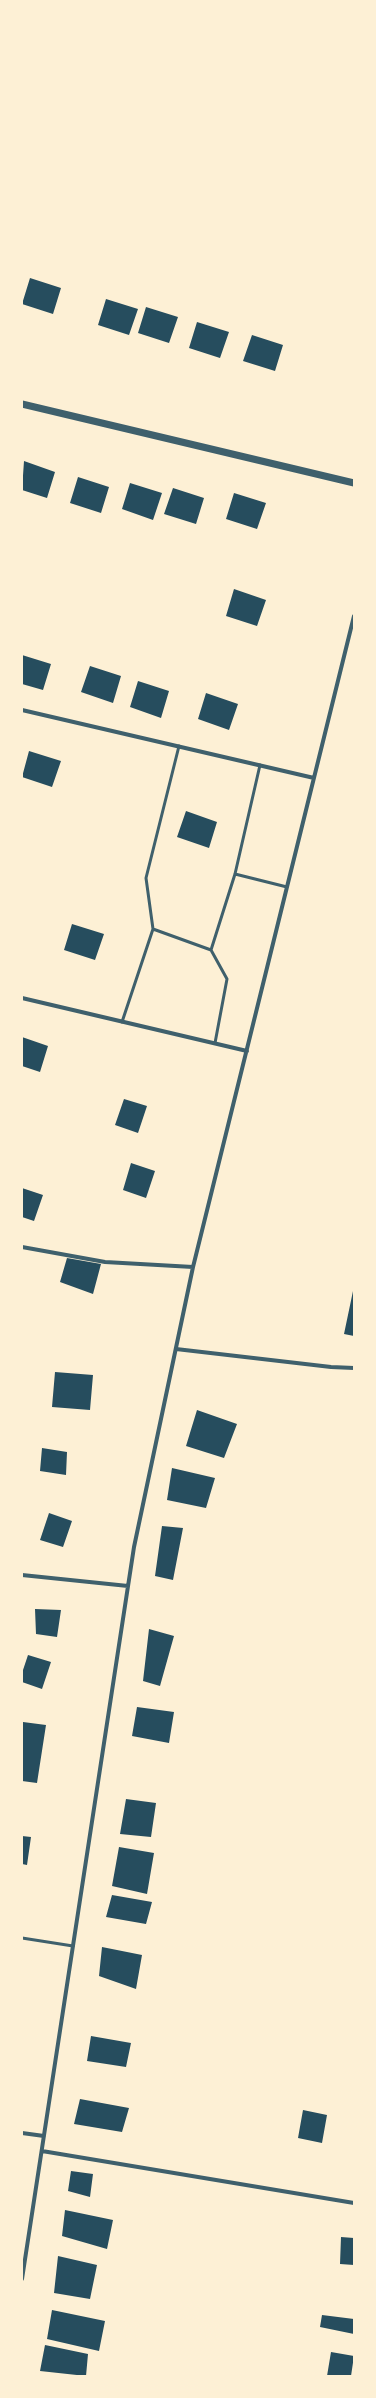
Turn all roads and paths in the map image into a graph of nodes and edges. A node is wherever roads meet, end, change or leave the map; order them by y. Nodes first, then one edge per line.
1 (22, 404) edge
2 (354, 483) edge
3 (354, 616) edge
4 (22, 710) edge
5 (180, 746) junction
6 (260, 765) junction
7 (314, 778) junction
8 (236, 874) junction
9 (287, 887) junction
10 (153, 929) junction
11 (211, 950) junction
12 (22, 998) edge
13 (122, 1022) junction
14 (214, 1043) junction
15 (247, 1051) junction
16 (22, 1247) edge
17 (193, 1267) junction
18 (176, 1349) junction
19 (354, 1368) edge
20 (22, 1575) edge
21 (128, 1586) junction
22 (22, 1938) edge
23 (73, 1946) junction
24 (22, 2133) edge
25 (44, 2136) junction
26 (42, 2151) junction
27 (354, 2203) edge
28 (22, 2279) edge

1 - 2 street
3 - 7 street
4 - 5 street
5 - 6 street
5 - 10 lane
6 - 7 street
6 - 8 lane
7 - 9 street
8 - 9 lane
8 - 11 lane
9 - 15 street
10 - 11 lane
10 - 13 lane
11 - 14 lane
12 - 13 street
13 - 14 street
14 - 15 street
15 - 17 street
16 - 17 street
17 - 18 street
18 - 19 street
18 - 21 street
20 - 21 street
21 - 23 street
22 - 23 lane
23 - 25 street
24 - 25 street
25 - 26 street
26 - 27 street
26 - 28 street

